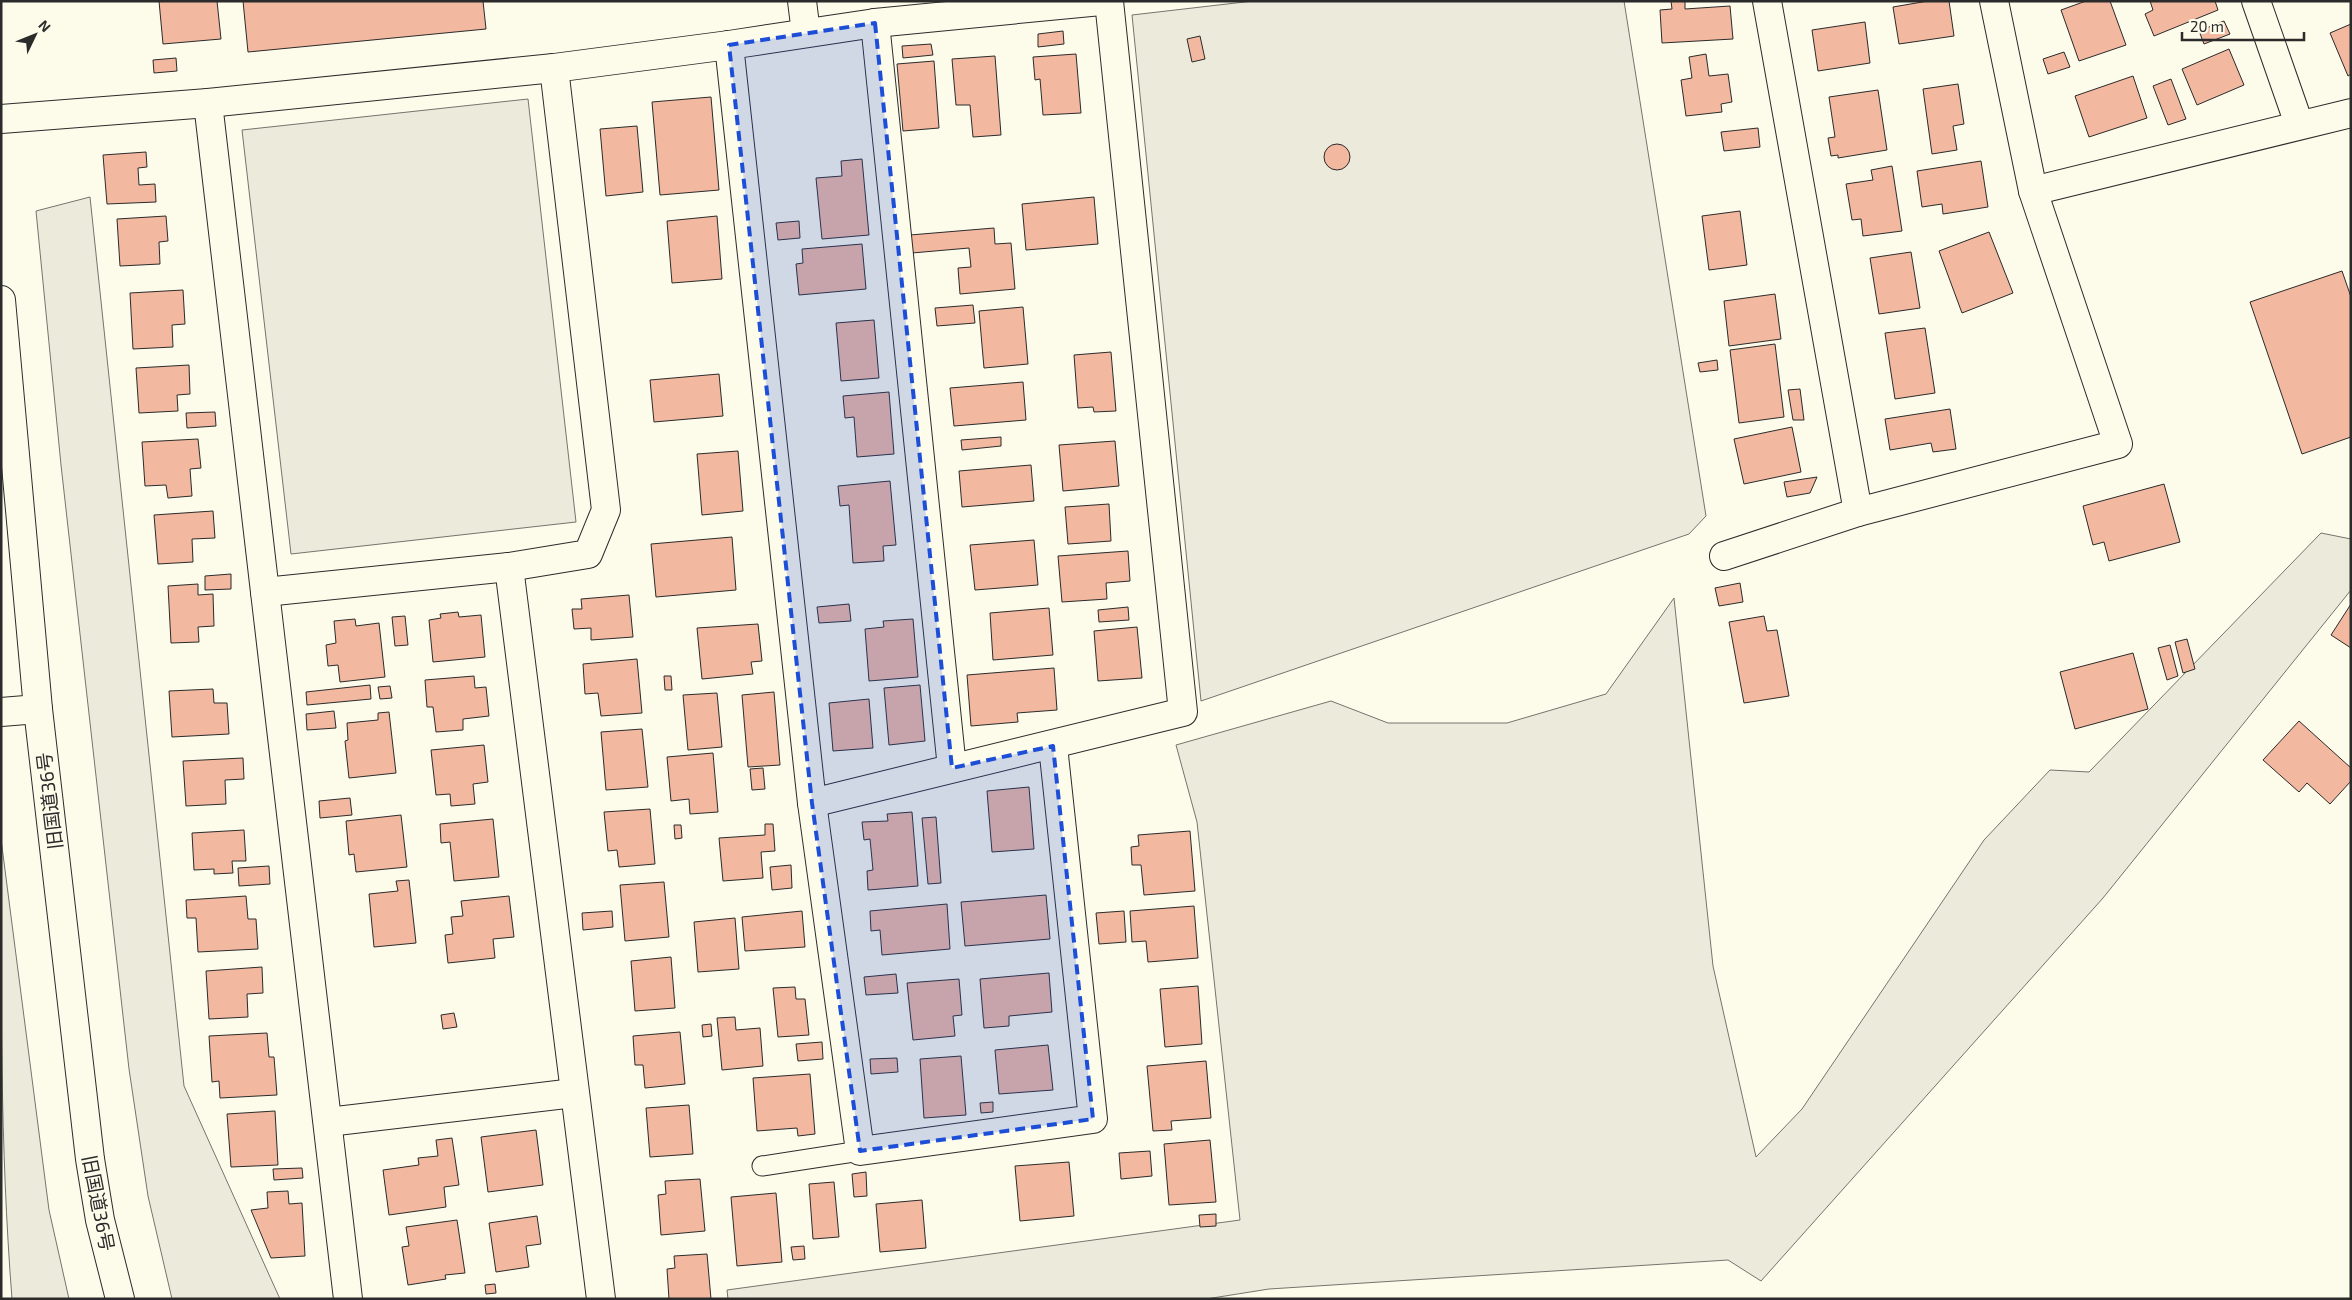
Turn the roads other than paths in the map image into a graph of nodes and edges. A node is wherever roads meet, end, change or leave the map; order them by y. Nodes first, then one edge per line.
1 (802, 1) edge
2 (1101, 1) edge
3 (1109, 1) edge
4 (1767, 1) edge
5 (1994, 1) edge
6 (2256, 1) edge
7 (875, 23) junction
8 (806, 33) junction
9 (729, 45) junction
10 (554, 68) junction
11 (208, 103) junction
12 (2351, 113) edge
13 (1, 120) edge
14 (2299, 124) junction
15 (2032, 191) junction
16 (1, 300) edge
17 (1858, 512) junction
18 (1724, 556) dead end
19 (510, 566) junction
20 (265, 592) junction
21 (38, 709) junction
22 (1, 712) edge
23 (1053, 746) junction
24 (952, 768) junction
25 (812, 803) junction
26 (574, 1093) junction
27 (328, 1122) junction
28 (860, 1151) junction
29 (762, 1166) dead end
30 (120, 1299) edge
31 (348, 1299) edge
32 (600, 1299) edge

1 - 8 street
2 - 7 street
3 - 23 street
4 - 17 street
5 - 15 street
6 - 14 street
7 - 8 street
7 - 24 street
8 - 9 street
9 - 10 street
9 - 25 street
10 - 11 street
10 - 19 street
11 - 13 street
11 - 20 street
12 - 14 street
14 - 15 street
15 - 17 street
16 - 21 street, 旧国道36号
17 - 18 street
19 - 20 street
19 - 26 street
20 - 27 street
21 - 22 street
21 - 30 street, 旧国道36号
23 - 24 street
23 - 28 street
24 - 25 street
25 - 28 street
26 - 27 street
26 - 32 street
27 - 31 street
28 - 29 lane

